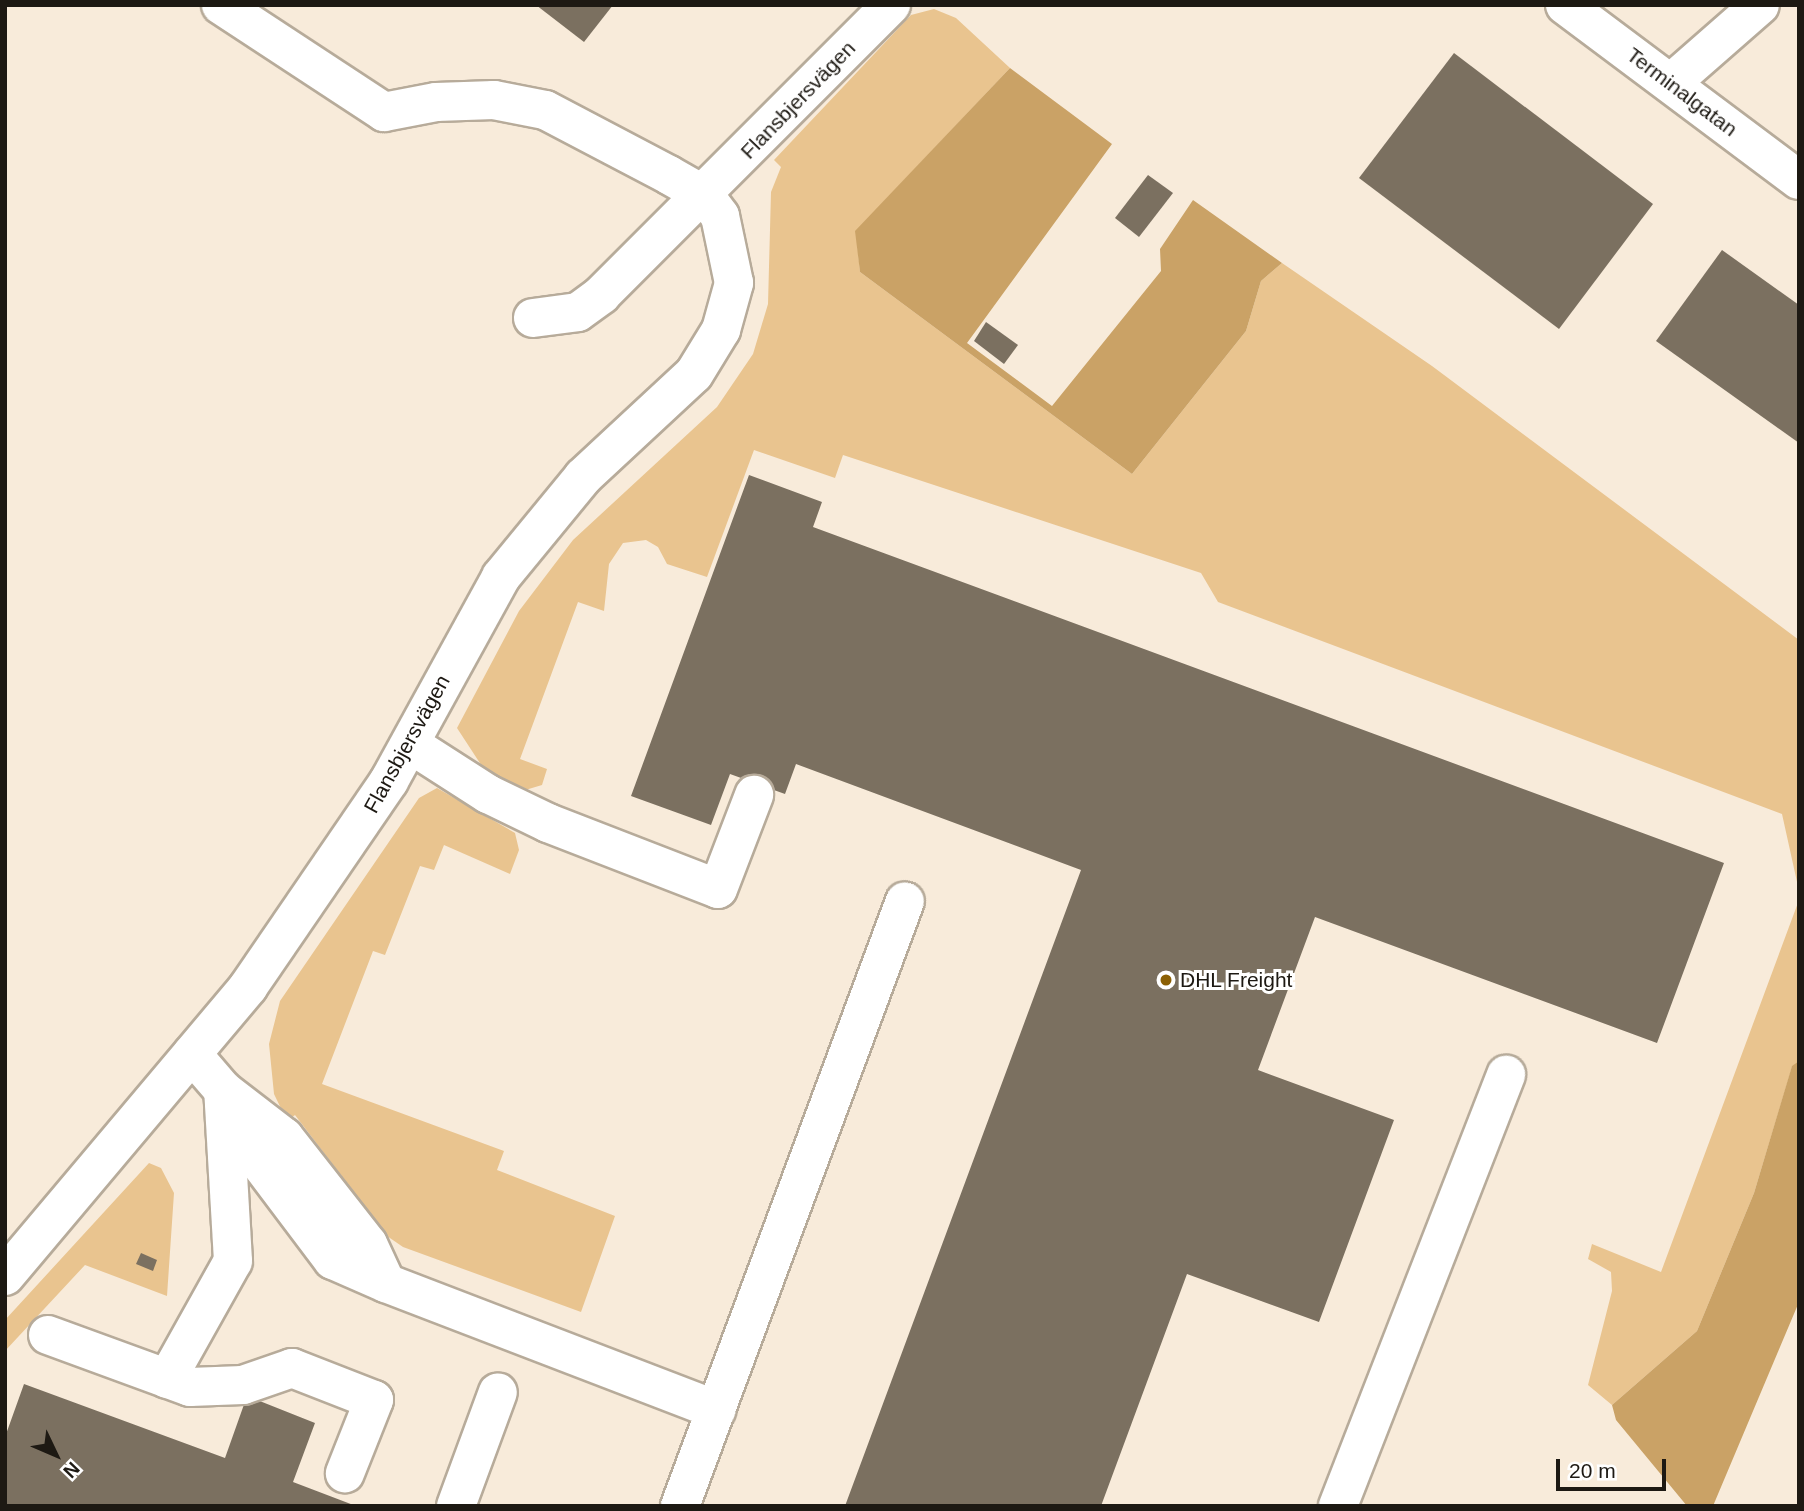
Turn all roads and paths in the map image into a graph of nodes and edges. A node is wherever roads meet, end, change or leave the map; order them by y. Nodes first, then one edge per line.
1 (221, 5) edge
2 (891, 5) edge
3 (1564, 5) edge
4 (1760, 5) edge
5 (1671, 83) junction
6 (1799, 180) edge
7 (704, 195) junction
8 (533, 318) dead end
9 (410, 744) junction
10 (754, 795) dead end
11 (905, 901) dead end
12 (192, 1054) junction
13 (1506, 1075) dead end
14 (223, 1090) junction
15 (5, 1276) edge
16 (48, 1335) dead end
17 (167, 1379) junction
18 (498, 1392) dead end
19 (716, 1410) junction
20 (345, 1473) dead end
21 (456, 1506) edge
22 (680, 1506) edge
23 (1338, 1506) edge

1 - 7 street
2 - 7 street, Flansbjersvägen
3 - 5 street, Terminalgatan
4 - 5 street
5 - 6 street, Terminalgatan
7 - 8 street, Flansbjersvägen
7 - 9 street, Flansbjersvägen
9 - 10 street
9 - 12 street, Flansbjersvägen
11 - 19 street
12 - 14 street
12 - 15 street, Flansbjersvägen
13 - 23 street
14 - 17 street
14 - 19 street
16 - 17 street
17 - 20 street
18 - 21 street
19 - 22 street

